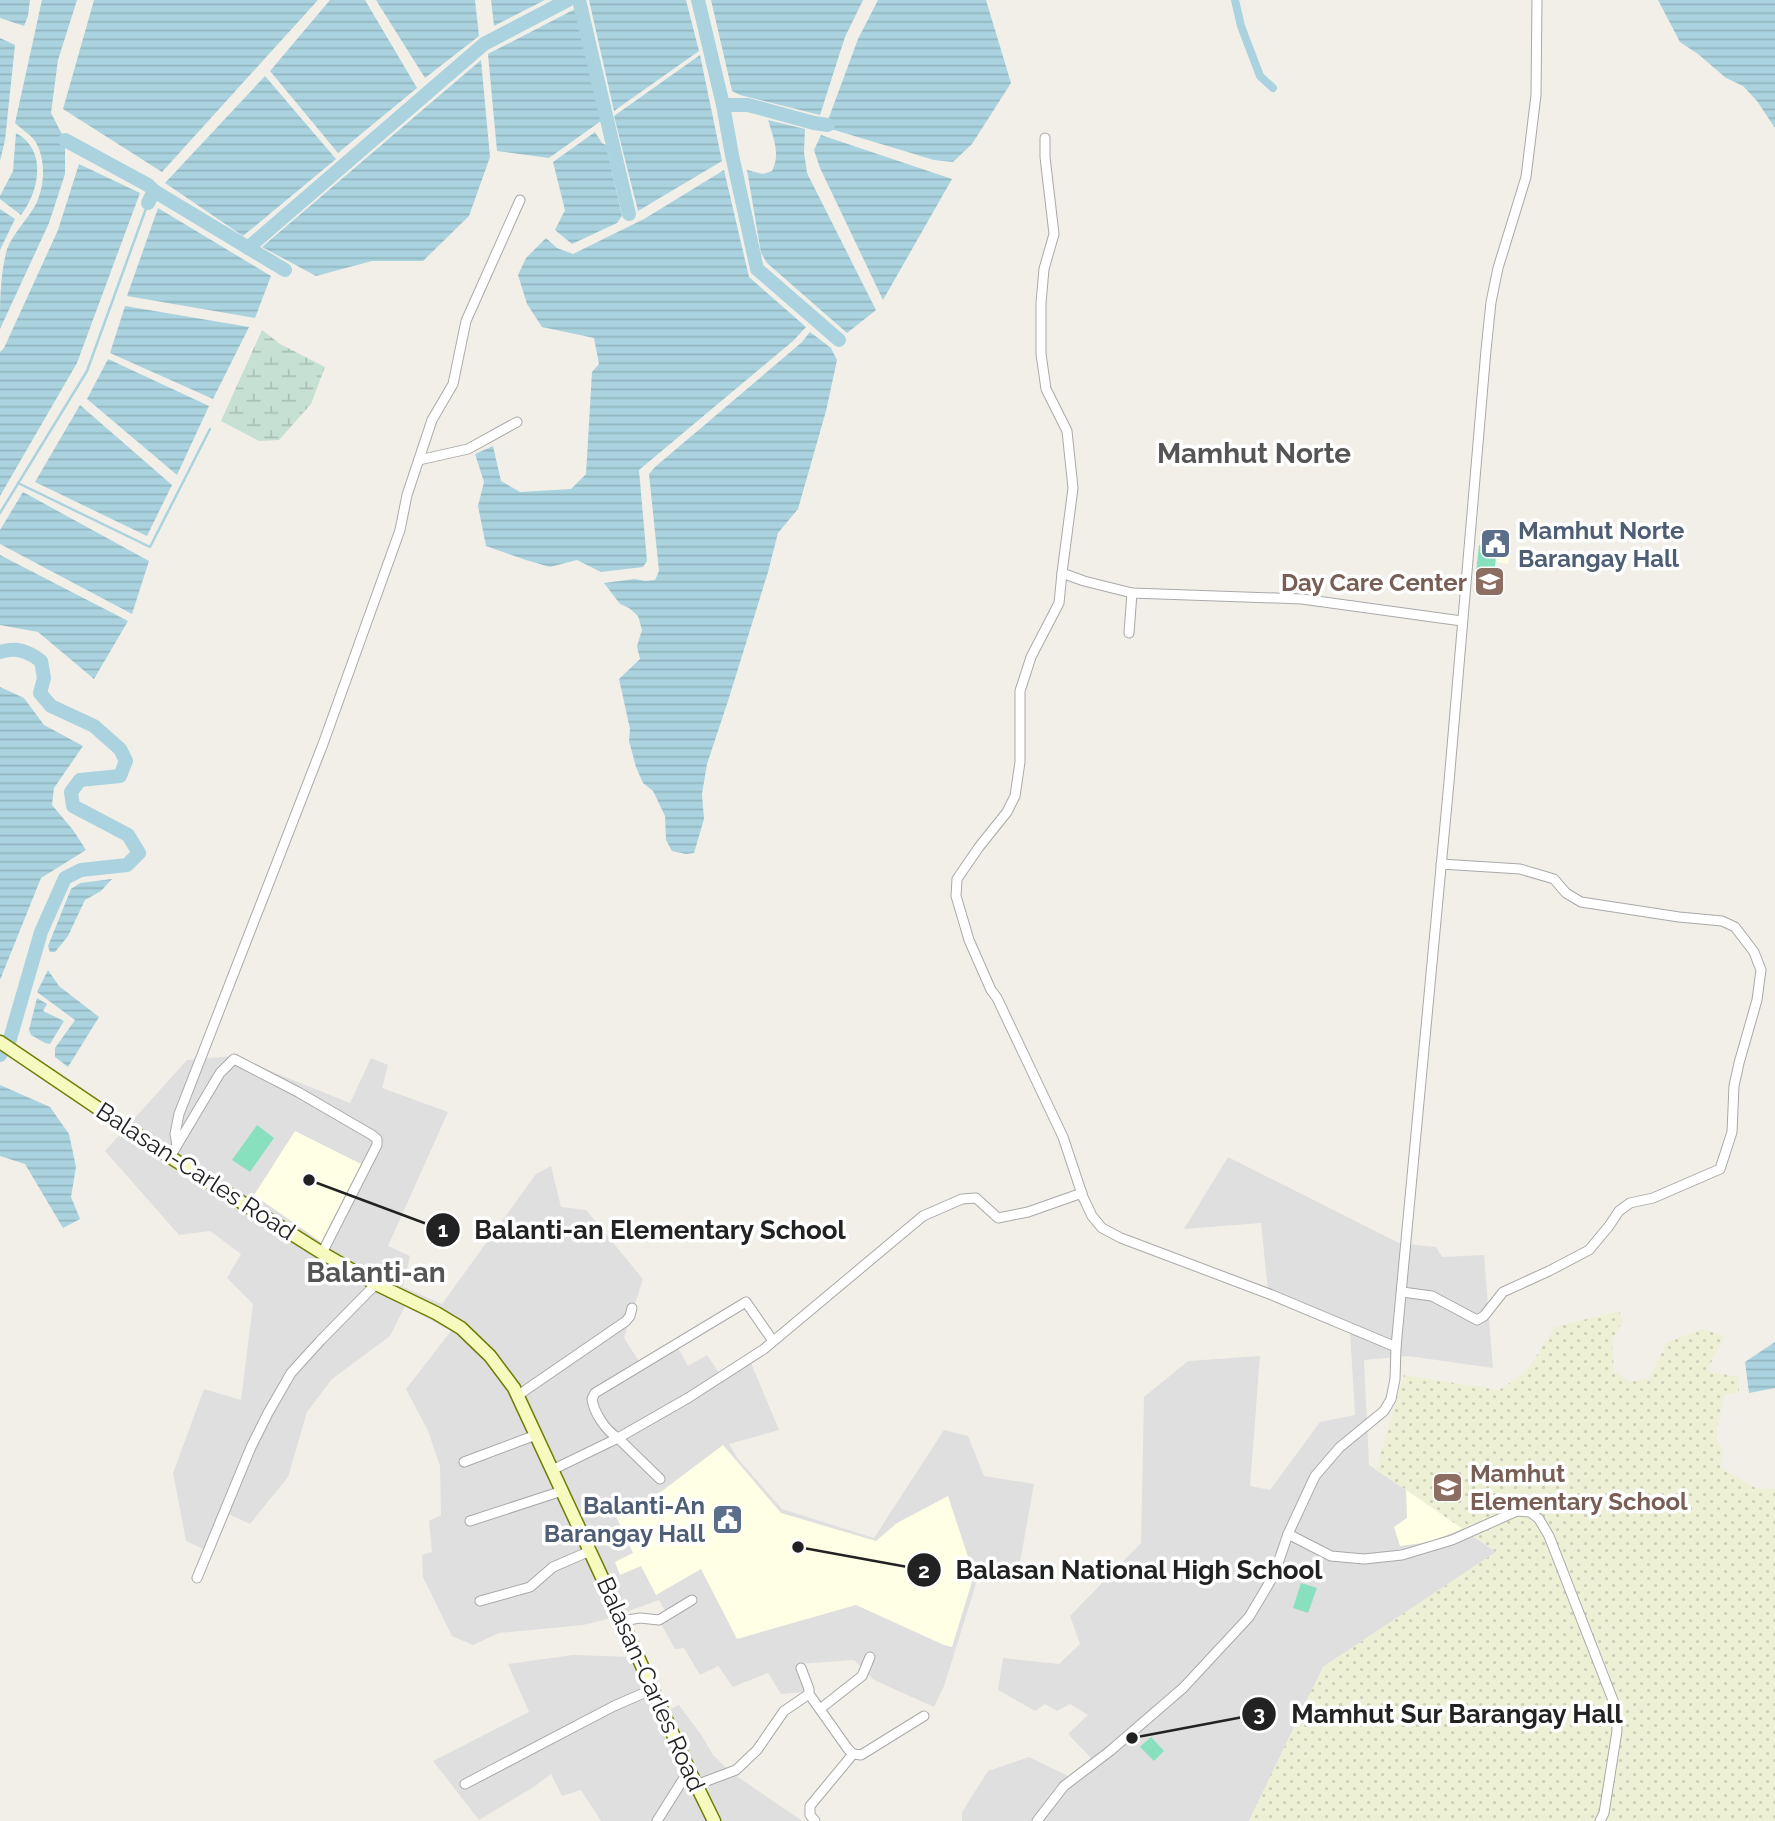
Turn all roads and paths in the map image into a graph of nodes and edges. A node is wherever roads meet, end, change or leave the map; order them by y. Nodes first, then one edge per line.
1 (1536, 0) edge
2 (1045, 138) dead end
3 (520, 200) dead end
4 (517, 422) dead end
5 (419, 460) junction
6 (1062, 573) junction
7 (1132, 593) junction
8 (1462, 621) junction
9 (1129, 633) dead end
10 (1441, 864) junction
11 (0, 1042) edge
12 (177, 1144) junction
13 (170, 1157) junction
14 (1082, 1193) junction
15 (322, 1253) junction
16 (376, 1284) junction
17 (1402, 1292) junction
18 (632, 1308) dead end
19 (773, 1341) junction
20 (1396, 1347) junction
21 (517, 1396) junction
22 (536, 1435) junction
23 (618, 1438) junction
24 (464, 1462) dead end
25 (552, 1470) junction
26 (660, 1479) dead end
27 (562, 1491) junction
28 (470, 1521) dead end
29 (1288, 1534) junction
30 (590, 1551) junction
31 (197, 1578) dead end
32 (692, 1600) dead end
33 (480, 1601) dead end
34 (622, 1621) junction
35 (870, 1657) dead end
36 (801, 1668) dead end
37 (653, 1689) junction
38 (809, 1694) junction
39 (820, 1709) junction
40 (924, 1716) dead end
41 (853, 1754) junction
42 (689, 1770) junction
43 (465, 1784) dead end
44 (696, 1785) junction
45 (657, 1821) edge
46 (714, 1821) edge
47 (815, 1821) edge
48 (1037, 1821) edge
49 (1601, 1821) edge

1 - 8 street
2 - 6 street
3 - 5 street
4 - 5 street
5 - 12 street
6 - 7 street
6 - 14 street
7 - 8 street
7 - 9 street
8 - 10 street
10 - 17 street
10 - 17 street
11 - 13 main road, Balasan-Carles Road
12 - 13 street
12 - 15 street
13 - 15 main road, Balasan-Carles Road
14 - 19 street
14 - 20 street
15 - 16 main road, Balasan-Carles Road
16 - 21 main road, Balasan-Carles Road
16 - 31 street
17 - 20 street
18 - 21 street
19 - 23 street
19 - 23 street
20 - 29 street
21 - 22 main road, Balasan-Carles Road
22 - 24 street
22 - 25 main road, Balasan-Carles Road
23 - 25 street
23 - 26 street
25 - 27 main road, Balasan-Carles Road
27 - 28 street
27 - 30 main road, Balasan-Carles Road
29 - 48 street
29 - 49 street
30 - 33 street
30 - 34 main road, Balasan-Carles Road
32 - 34 street
34 - 37 main road, Balasan-Carles Road
35 - 39 street
36 - 38 street
37 - 42 main road, Balasan-Carles Road
37 - 43 street
38 - 39 street
38 - 44 street
39 - 41 street
40 - 41 street
41 - 47 street
42 - 44 main road, Balasan-Carles Road
42 - 45 street
44 - 46 main road, Balasan-Carles Road

